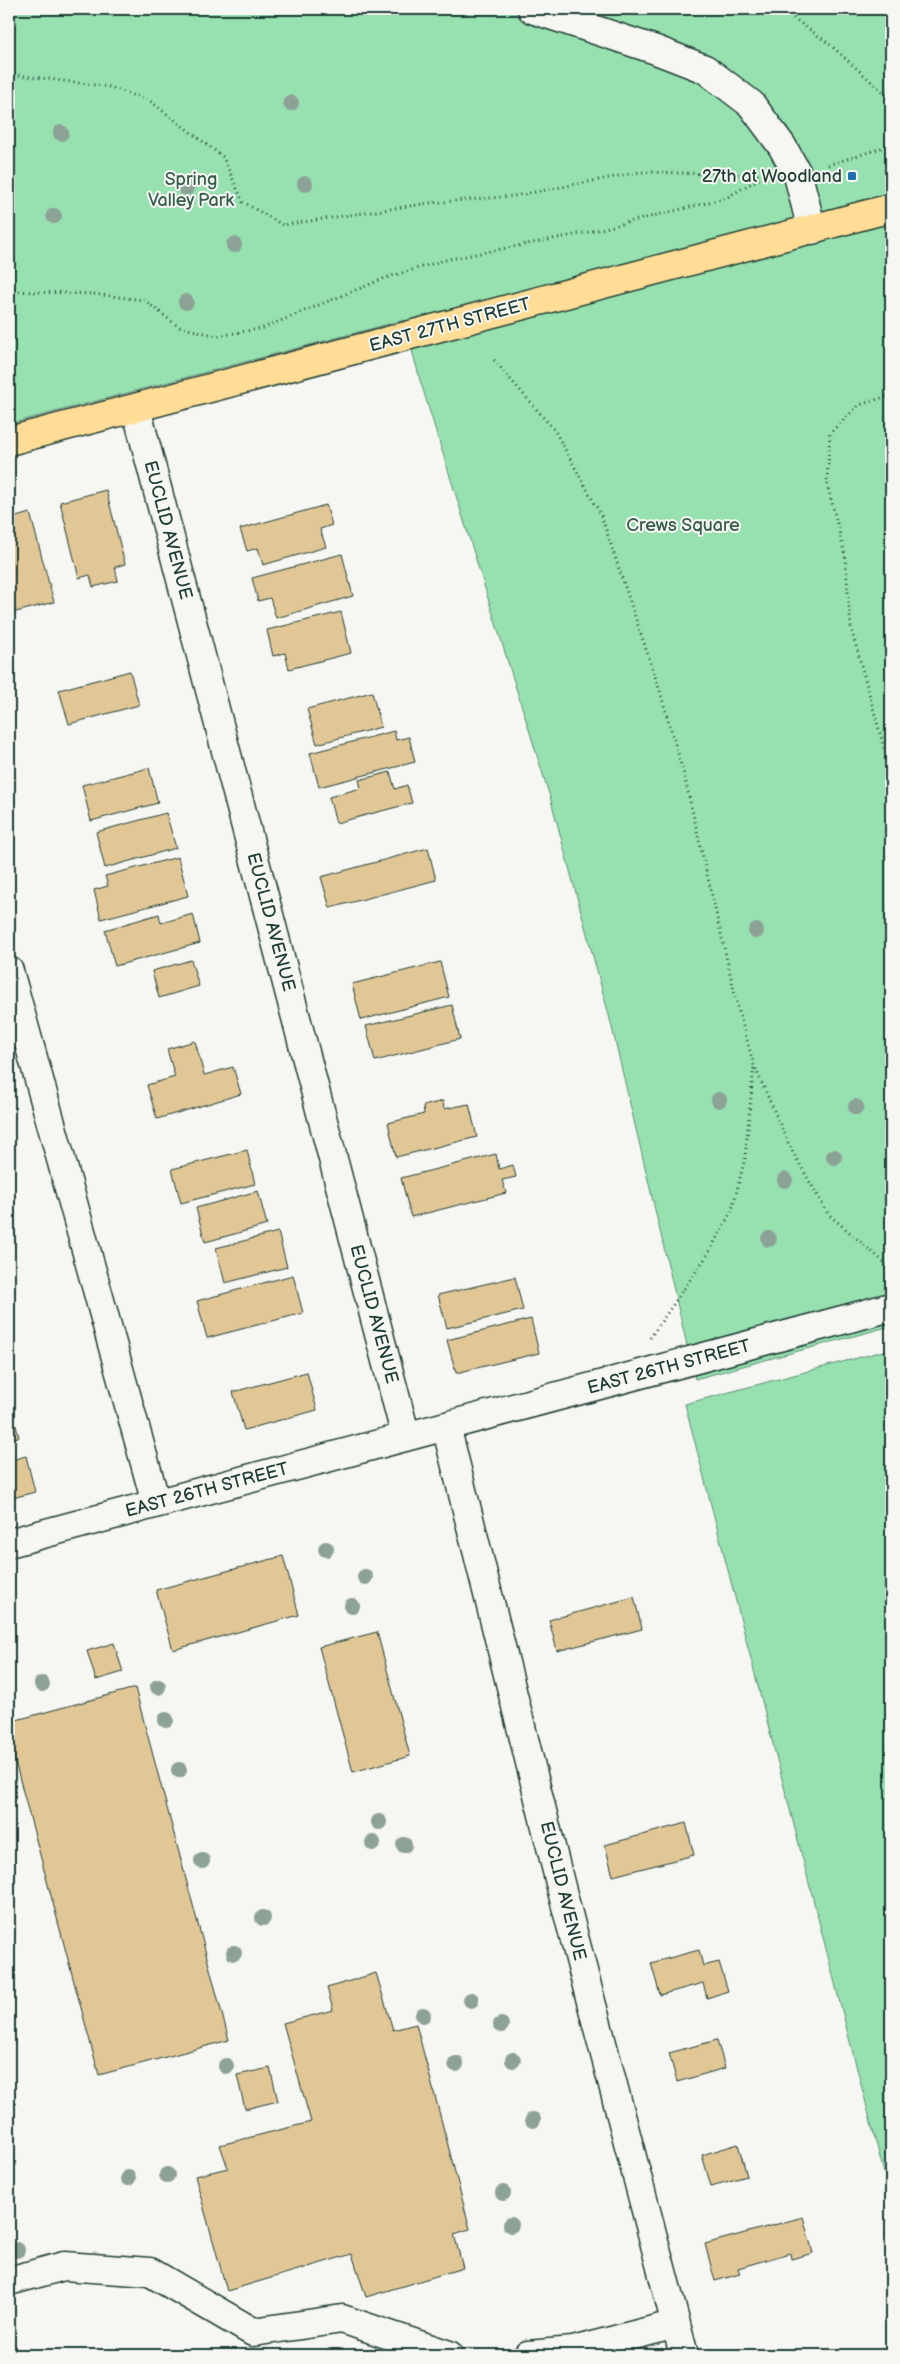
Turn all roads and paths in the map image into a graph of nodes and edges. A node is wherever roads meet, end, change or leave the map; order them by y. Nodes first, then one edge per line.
1 (532, 9) edge
2 (780, 9) edge
3 (9, 74) edge
4 (891, 99) edge
5 (891, 145) edge
6 (798, 175) junction
7 (891, 208) edge
8 (812, 230) junction
9 (9, 291) edge
10 (494, 360) dead end
11 (891, 395) edge
12 (136, 408) junction
13 (9, 441) edge
14 (891, 773) edge
15 (9, 971) edge
16 (754, 1065) junction
17 (891, 1268) edge
18 (891, 1307) edge
19 (644, 1346) dead end
20 (446, 1426) junction
21 (406, 1437) junction
22 (156, 1503) junction
23 (9, 1543) edge
24 (9, 2282) edge
25 (676, 2324) junction
26 (449, 2355) edge
27 (528, 2355) edge
28 (684, 2355) edge

1 - 6 street
2 - 4 path
3 - 9 path
5 - 6 path
6 - 8 street
7 - 8 main road, EAST 27TH STREET
8 - 12 main road, EAST 27TH STREET
10 - 16 path
11 - 14 path
12 - 13 main road, EAST 27TH STREET
12 - 21 street, EUCLID AVENUE
15 - 22 street
16 - 17 path
16 - 19 path
18 - 20 street, EAST 26TH STREET
20 - 21 street, EAST 26TH STREET
20 - 25 street, EUCLID AVENUE
21 - 22 street, EAST 26TH STREET
22 - 23 street, EAST 26TH STREET
24 - 26 street
25 - 27 street
25 - 28 street, EUCLID AVENUE

